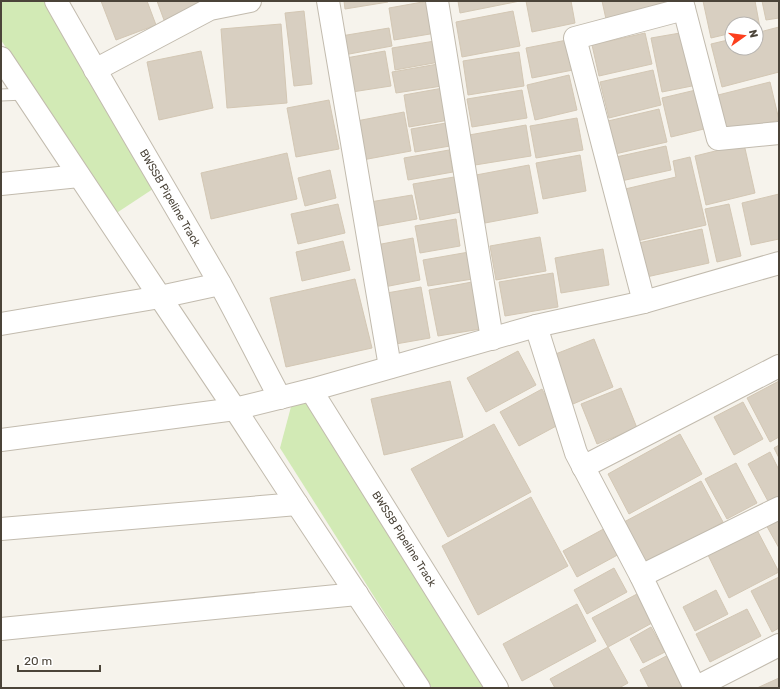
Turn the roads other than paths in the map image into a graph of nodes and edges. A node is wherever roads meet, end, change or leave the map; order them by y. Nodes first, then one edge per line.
1 (56, 1) edge
2 (250, 1) edge
3 (328, 1) edge
4 (437, 1) edge
5 (683, 5) edge
6 (1, 58) edge
7 (95, 70) junction
8 (25, 94) junction
9 (1, 95) edge
10 (779, 134) edge
11 (79, 176) junction
12 (1, 184) edge
13 (779, 264) edge
14 (220, 284) junction
15 (160, 297) junction
16 (644, 302) junction
17 (1, 324) edge
18 (536, 326) junction
19 (492, 339) junction
20 (779, 366) edge
21 (390, 367) junction
22 (311, 390) junction
23 (280, 398) junction
24 (235, 409) junction
25 (1, 440) edge
26 (583, 467) junction
27 (297, 504) junction
28 (779, 508) edge
29 (1, 529) edge
30 (641, 576) junction
31 (357, 594) junction
32 (1, 629) edge
33 (779, 645) edge
34 (419, 688) edge
35 (497, 688) edge

1 - 7 street, BWSSB Pipeline Track
2 - 7 street
3 - 21 street
4 - 19 street
5 - 10 street
5 - 16 street
6 - 8 street
7 - 14 street, BWSSB Pipeline Track
8 - 9 lane
8 - 11 street
11 - 12 street
11 - 15 street
13 - 16 street
14 - 15 street
14 - 23 street, BWSSB Pipeline Track
15 - 17 street
15 - 24 street
16 - 18 street
18 - 19 street
18 - 26 street
19 - 21 street
20 - 26 street
21 - 22 street
22 - 23 street
22 - 35 street, BWSSB Pipeline Track
23 - 24 street
24 - 25 street
24 - 27 street
26 - 30 street
27 - 29 street
27 - 31 street
28 - 30 street
30 - 33 street
31 - 32 street
31 - 34 street

